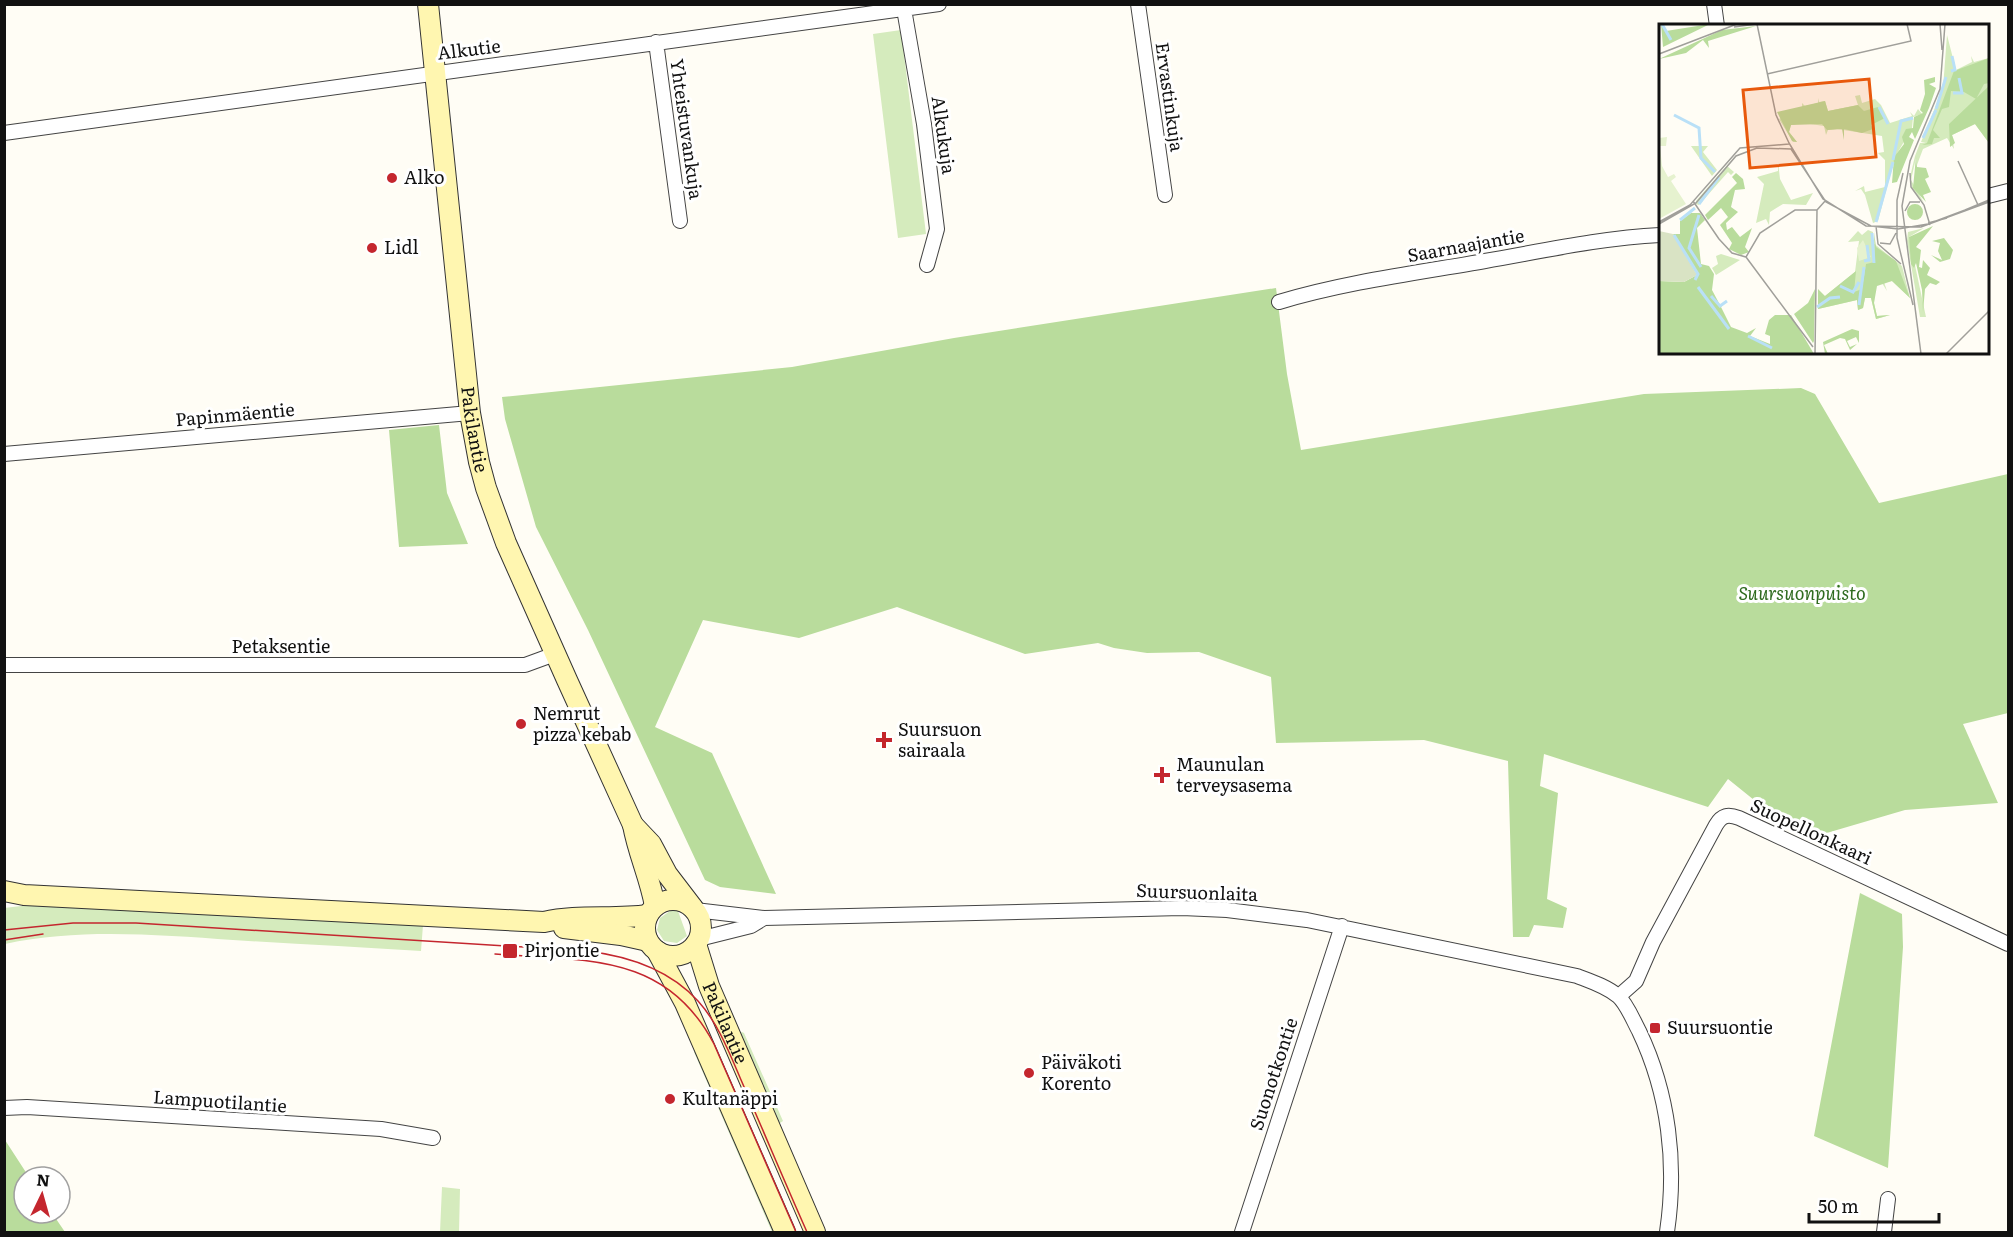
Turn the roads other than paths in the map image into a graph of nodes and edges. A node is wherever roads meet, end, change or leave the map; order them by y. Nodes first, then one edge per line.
1 (428, 4) edge
2 (939, 4) edge
3 (1138, 4) edge
4 (1714, 4) edge
5 (904, 9) junction
6 (1717, 24) edge
7 (656, 42) junction
8 (435, 73) junction
9 (4, 133) edge
10 (2008, 191) edge
11 (1164, 195) dead end
12 (1989, 196) edge
13 (680, 221) dead end
14 (1659, 235) edge
15 (927, 264) dead end
16 (1279, 302) dead end
17 (470, 413) junction
18 (4, 454) edge
19 (555, 654) junction
20 (4, 665) edge
21 (633, 825) junction
22 (14, 893) edge
23 (4, 902) edge
24 (694, 909) junction
25 (651, 910) junction
26 (764, 918) junction
27 (544, 922) junction
28 (1342, 926) junction
29 (698, 941) junction
30 (2008, 944) edge
31 (652, 946) junction
32 (1619, 996) junction
33 (4, 1108) edge
34 (433, 1138) dead end
35 (1888, 1199) dead end
36 (785, 1233) edge
37 (815, 1233) edge
38 (1242, 1233) edge
39 (1667, 1233) edge
40 (1884, 1233) edge

1 - 8 main road, Pakilantie
2 - 5 street, Alkutie
3 - 11 street, Ervastinkuja
4 - 6 street
5 - 7 street, Alkutie
5 - 15 street, Alkukuja
7 - 8 street, Alkutie
7 - 13 street, Yhteistuvankuja
8 - 9 street, Alkutie
8 - 17 main road, Pakilantie
10 - 12 street
14 - 16 street, Saarnaajantie
17 - 18 street, Papinmäentie
17 - 19 main road, Pakilantie
19 - 20 street, Petaksentie
19 - 21 main road, Pakilantie
21 - 24 main road, Pakilantie
21 - 25 main road, Pakilantie
22 - 23 main road
22 - 27 main road
24 - 25 main road
24 - 26 street, Suursuonlaita
24 - 29 main road
25 - 27 main road
25 - 31 main road
26 - 28 street, Suursuonlaita
26 - 29 street, Suursuonlaita
27 - 31 main road
28 - 32 street, Suursuonlaita
28 - 38 street, Suonotkontie
29 - 31 main road
29 - 37 main road, Pakilantie
30 - 32 street, Suopellonkaari
31 - 36 main road, Pakilantie
32 - 39 street
33 - 34 street, Lampuotilantie
35 - 40 street

